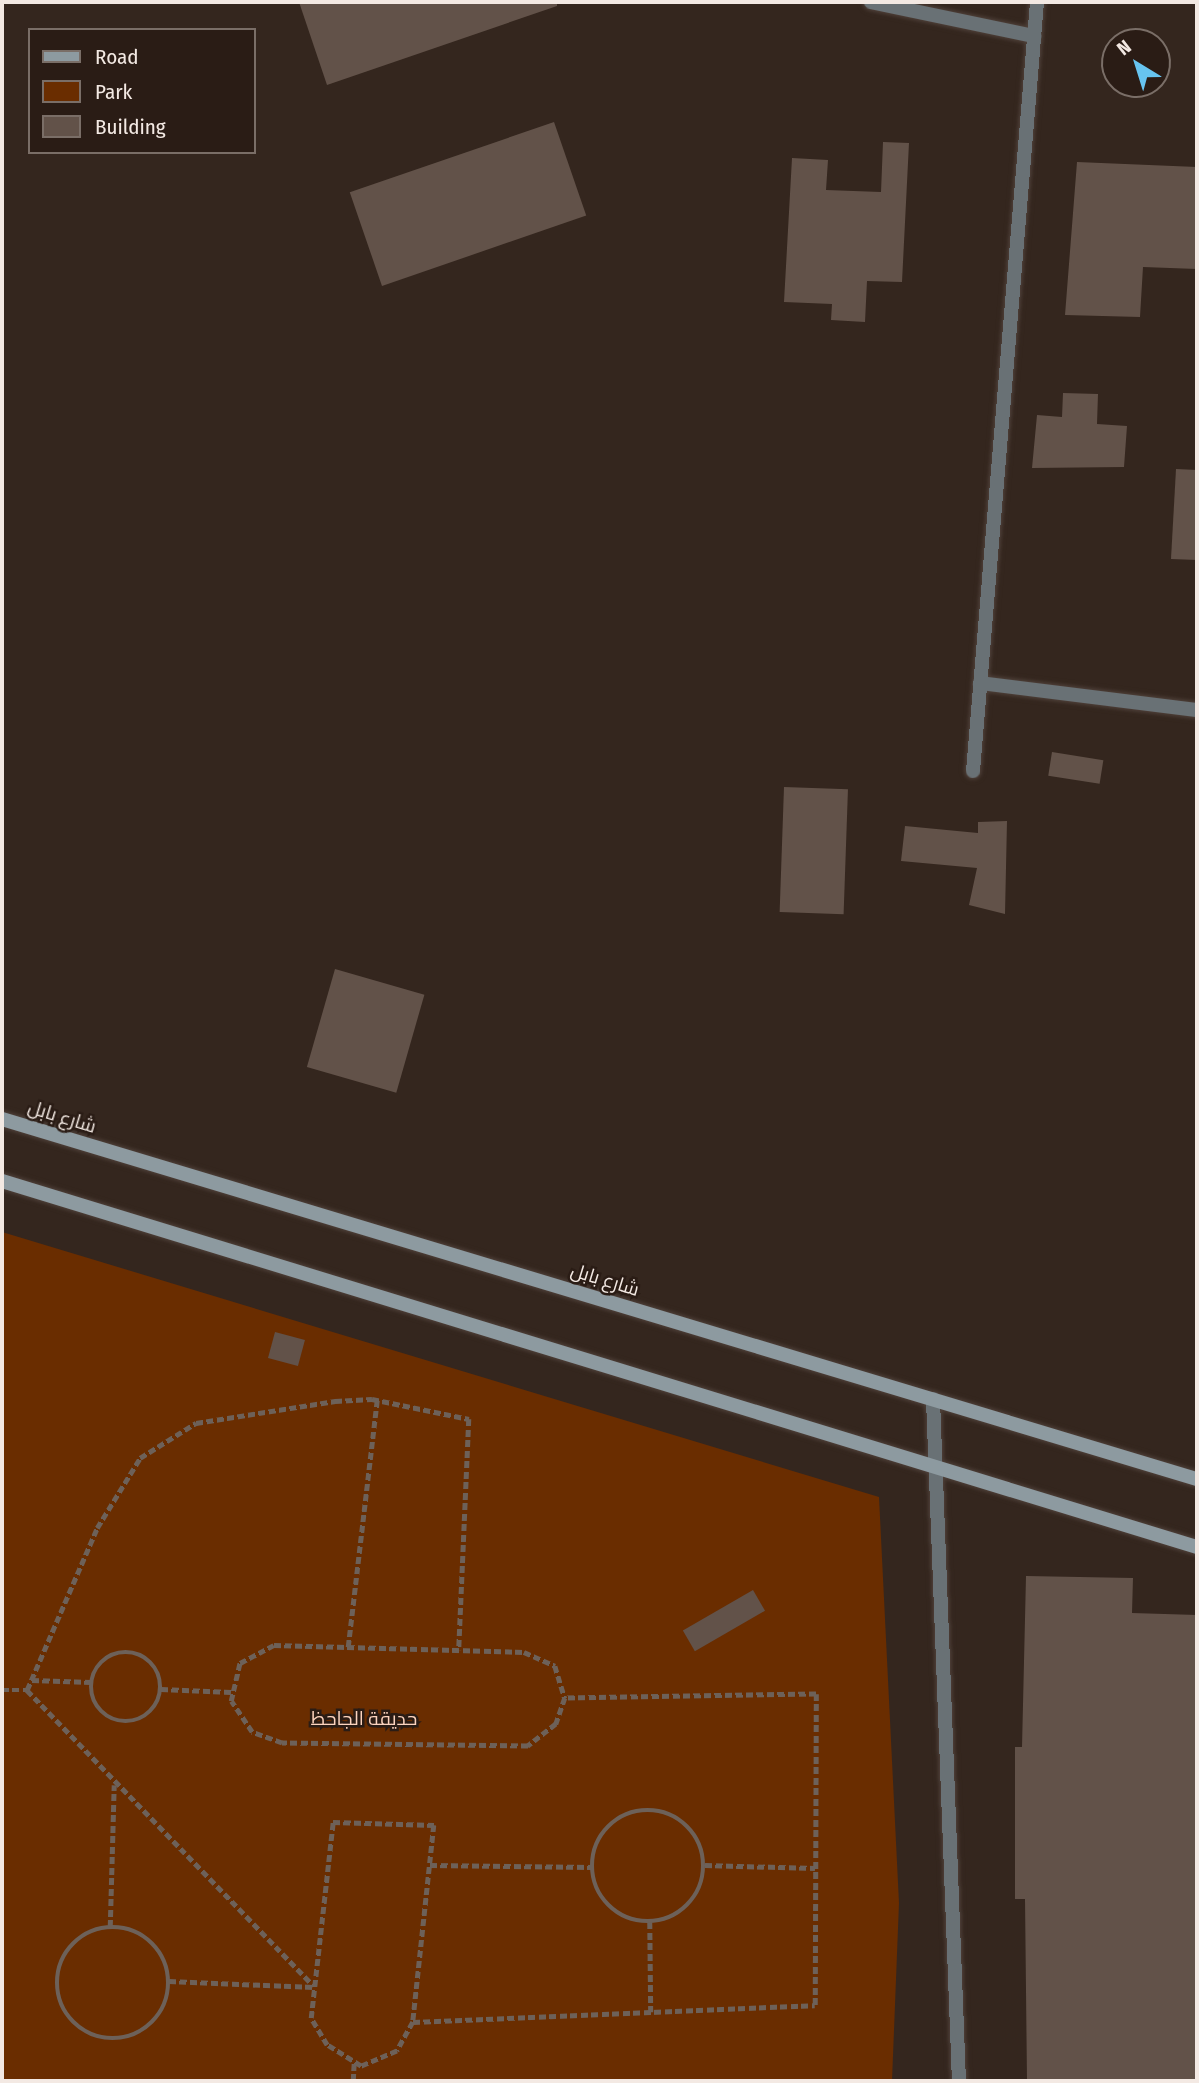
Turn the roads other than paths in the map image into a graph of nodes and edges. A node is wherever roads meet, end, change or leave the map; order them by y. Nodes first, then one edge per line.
1 (871, 2) edge
2 (1037, 2) edge
3 (1034, 36) junction
4 (980, 683) junction
5 (1197, 710) edge
6 (973, 771) dead end
7 (2, 1119) edge
8 (2, 1181) edge
9 (933, 1399) junction
10 (933, 1468) junction
11 (1197, 1479) edge
12 (1197, 1547) edge
13 (960, 2081) edge

1 - 3 street
2 - 3 street
3 - 4 street
4 - 5 street
4 - 6 street
7 - 9 street, شارع بابل
8 - 10 street
9 - 10 street
9 - 11 street, شارع بابل
10 - 12 street
10 - 13 street

